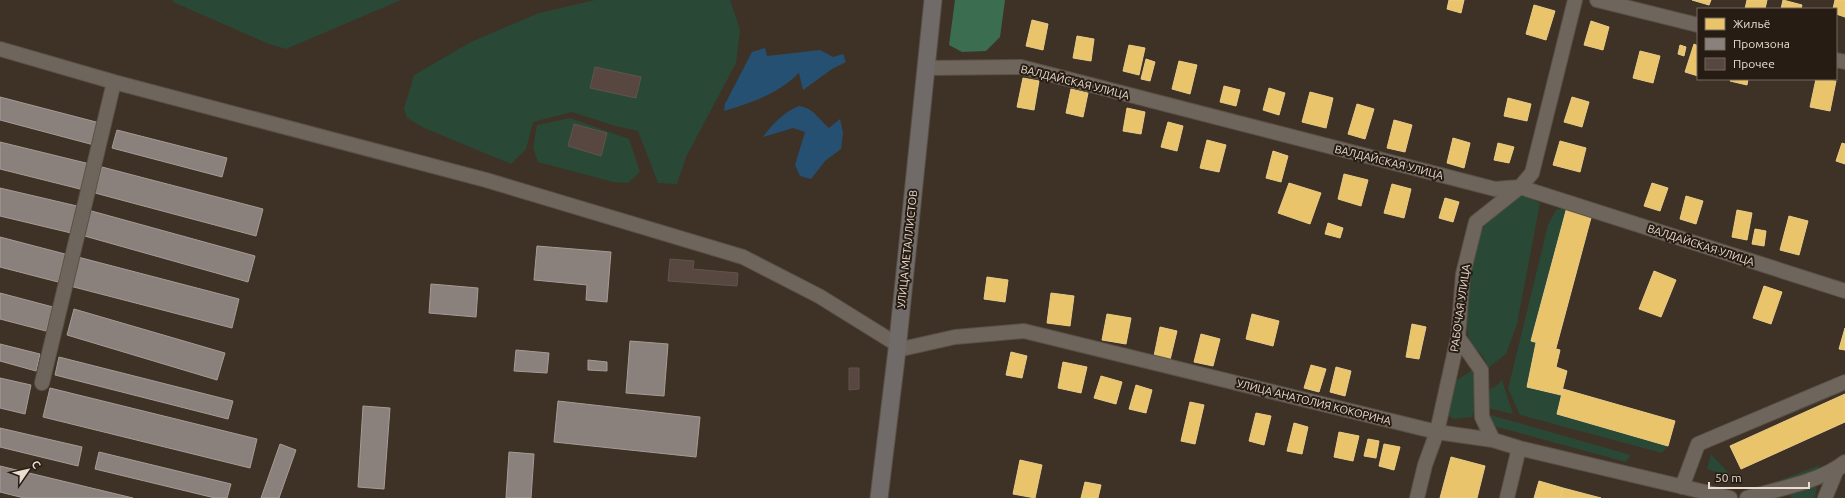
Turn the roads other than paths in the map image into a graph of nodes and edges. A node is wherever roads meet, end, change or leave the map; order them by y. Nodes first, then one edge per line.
1 (933, 0) edge
2 (1575, 0) edge
3 (1597, 0) edge
4 (1697, 25) edge
5 (0, 49) edge
6 (926, 68) junction
7 (114, 82) junction
8 (1520, 187) junction
9 (1845, 291) edge
10 (1458, 337) junction
11 (898, 348) junction
12 (1845, 382) edge
13 (42, 384) dead end
14 (1437, 432) junction
15 (1493, 440) junction
16 (1520, 448) junction
17 (1842, 466) edge
18 (1682, 487) junction
19 (879, 498) edge
20 (1417, 498) edge
21 (1506, 498) edge
22 (1730, 498) edge
23 (1747, 498) edge
24 (1825, 498) edge

1 - 6 main road, УЛИЦА МЕТАЛЛИСТОВ
2 - 8 street, РАБОЧАЯ УЛИЦА
3 - 4 street
5 - 7 street
6 - 8 street, ВАЛДАЙСКАЯ УЛИЦА
6 - 11 main road, УЛИЦА МЕТАЛЛИСТОВ
7 - 11 street
7 - 13 street
8 - 9 street, ВАЛДАЙСКАЯ УЛИЦА
8 - 10 street, РАБОЧАЯ УЛИЦА
10 - 14 street, РАБОЧАЯ УЛИЦА
10 - 15 street
11 - 14 street, УЛИЦА АНАТОЛИЯ КОКОРИНА
11 - 19 main road, УЛИЦА МЕТАЛЛИСТОВ
12 - 18 street
14 - 15 street, УЛИЦА АНАТОЛИЯ КОКОРИНА
14 - 20 street, РАБОЧАЯ УЛИЦА
15 - 16 street, УЛИЦА АНАТОЛИЯ КОКОРИНА
16 - 18 street, УЛИЦА АНАТОЛИЯ КОКОРИНА
16 - 21 street
17 - 23 street
17 - 24 street
18 - 22 street, УЛИЦА АНАТОЛИЯ КОКОРИНА

